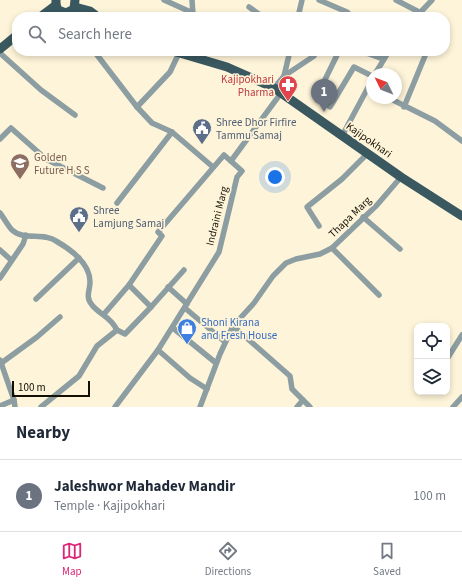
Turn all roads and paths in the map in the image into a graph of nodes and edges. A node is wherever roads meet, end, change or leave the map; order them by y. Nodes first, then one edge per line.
1 (164, 0) edge
2 (192, 0) edge
3 (302, 0) edge
4 (319, 0) edge
5 (396, 0) edge
6 (432, 0) edge
7 (56, 2) edge
8 (249, 7) dead end
9 (74, 9) edge
10 (45, 12) edge
11 (91, 12) edge
12 (187, 12) edge
13 (193, 12) edge
14 (256, 12) edge
15 (299, 12) edge
16 (342, 12) edge
17 (414, 12) edge
18 (421, 12) edge
19 (12, 39) edge
20 (0, 48) edge
21 (0, 53) edge
22 (98, 56) edge
23 (178, 56) edge
24 (193, 56) edge
25 (289, 56) edge
26 (314, 56) dead end
27 (337, 56) edge
28 (373, 56) edge
29 (386, 56) edge
30 (425, 56) edge
31 (383, 60) junction
32 (378, 68) edge
33 (366, 73) edge
34 (284, 76) junction
35 (277, 90) junction
36 (366, 95) edge
37 (399, 104) edge
38 (137, 107) junction
39 (404, 107) junction
40 (75, 115) dead end
41 (172, 132) junction
42 (342, 136) junction
43 (0, 139) edge
44 (462, 141) edge
45 (368, 154) junction
46 (231, 161) junction
47 (213, 167) junction
48 (401, 177) junction
49 (103, 188) dead end
50 (117, 203) dead end
51 (0, 213) edge
52 (462, 216) edge
53 (363, 217) junction
54 (319, 226) dead end
55 (26, 235) junction
56 (332, 248) junction
57 (0, 250) edge
58 (400, 250) dead end
59 (79, 258) junction
60 (11, 260) junction
61 (184, 270) dead end
62 (0, 278) edge
63 (130, 285) junction
64 (168, 287) junction
65 (379, 295) dead end
66 (36, 298) dead end
67 (186, 306) junction
68 (151, 307) junction
69 (104, 314) junction
70 (60, 317) dead end
71 (233, 326) junction
72 (173, 328) junction
73 (117, 330) junction
74 (462, 335) edge
75 (225, 342) junction
76 (158, 350) junction
77 (450, 354) edge
78 (0, 362) edge
79 (216, 363) junction
80 (207, 389) junction
81 (462, 397) edge
82 (14, 400) junction
83 (303, 400) junction
84 (0, 406) edge
85 (15, 407) edge
86 (41, 407) edge
87 (115, 407) edge
88 (200, 407) edge
89 (297, 407) edge
90 (310, 407) edge
91 (453, 407) edge

1 - 12 street
2 - 13 street
3 - 15 street
4 - 16 street
5 - 17 street
6 - 18 street
7 - 9 main road
7 - 10 main road
8 - 14 street
9 - 11 main road
19 - 20 main road
21 - 40 street
22 - 38 street
23 - 38 street
24 - 35 main road, Kajipokhari
25 - 34 street
26 - 34 street
27 - 33 street
28 - 31 street
29 - 31 street
30 - 39 street
31 - 32 street
34 - 35 street
35 - 42 main road, Kajipokhari
35 - 46 street
36 - 42 street
37 - 39 street
38 - 41 street
39 - 44 street
41 - 47 street
41 - 50 street
42 - 45 main road, Kajipokhari
43 - 49 street
45 - 48 main road, Kajipokhari
45 - 54 street
46 - 47 street
46 - 67 street, Indraini Marg
47 - 63 street
48 - 52 main road, Kajipokhari
48 - 53 street, Thapa Marg
51 - 55 street
53 - 56 street, Thapa Marg
53 - 58 street
55 - 59 street
55 - 60 street
56 - 65 street
56 - 71 street, Thapa Marg
57 - 60 street
59 - 66 street
59 - 69 street
60 - 62 street
61 - 64 street
63 - 68 street
63 - 69 street
64 - 67 street
64 - 68 street
67 - 72 street, Indraini Marg
67 - 75 street
68 - 73 street
69 - 73 street
70 - 78 street
71 - 75 street, Thapa Marg
71 - 83 street
72 - 76 street, Indraini Marg
72 - 79 street
73 - 86 street
74 - 77 street
75 - 79 street, Thapa Marg
76 - 80 street
76 - 87 street, Indraini Marg
78 - 82 street
79 - 80 street, Thapa Marg
80 - 88 street, Thapa Marg
81 - 91 street
82 - 84 street
82 - 85 street
83 - 89 street
83 - 90 street

